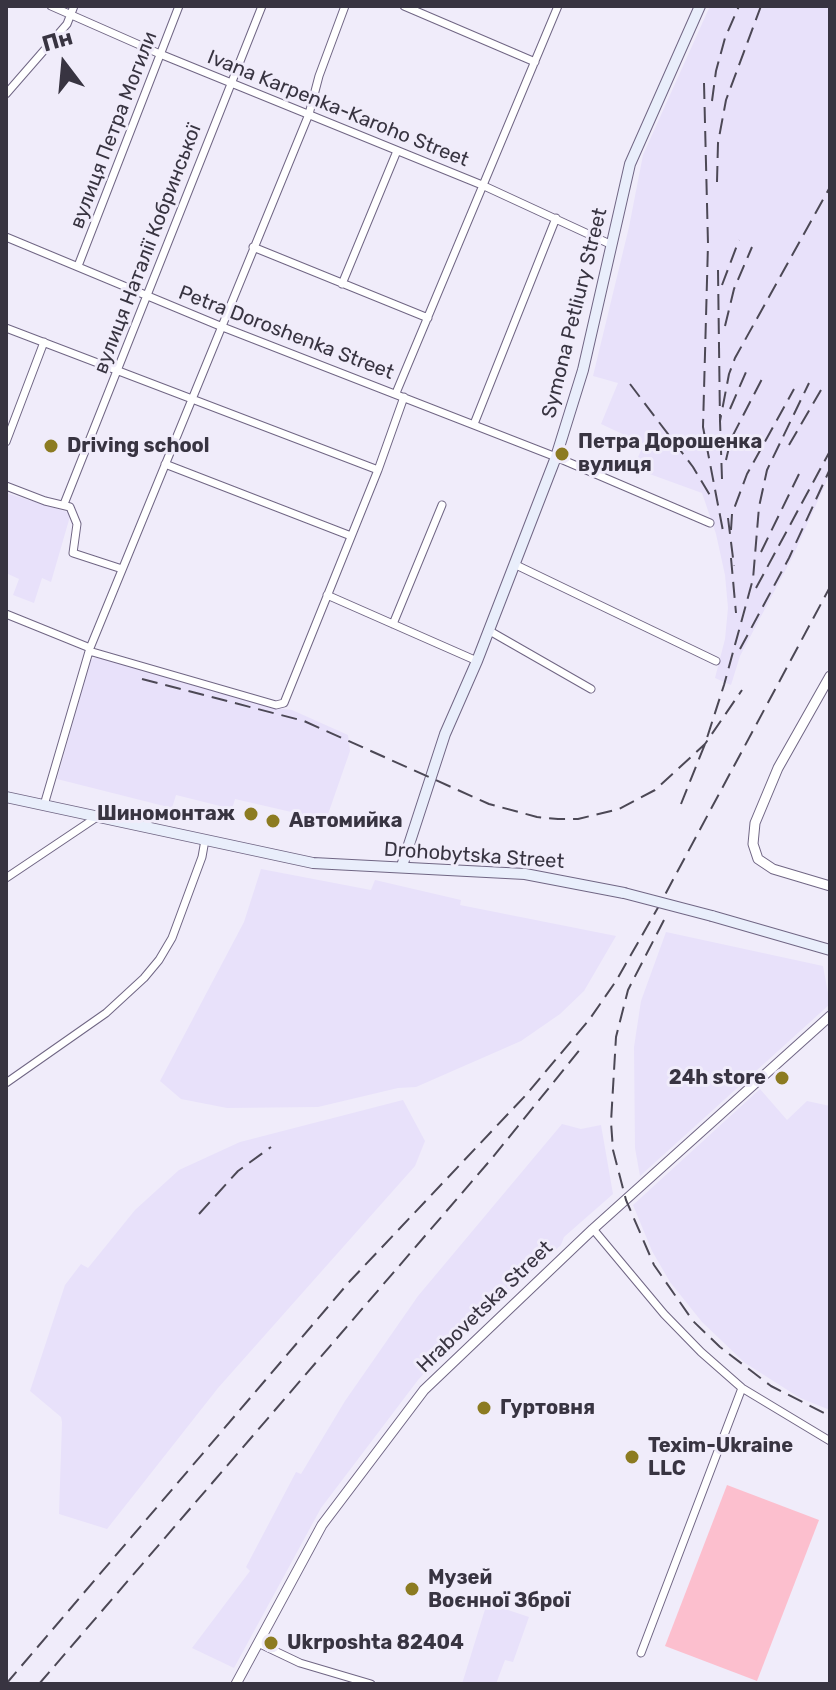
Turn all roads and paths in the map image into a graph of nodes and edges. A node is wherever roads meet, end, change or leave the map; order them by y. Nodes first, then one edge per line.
1 (51, 6) edge
2 (179, 6) edge
3 (262, 6) edge
4 (345, 6) edge
5 (404, 6) edge
6 (558, 6) edge
7 (700, 6) edge
8 (73, 10) edge
9 (160, 54) junction
10 (535, 62) junction
11 (231, 82) junction
12 (6, 94) edge
13 (309, 114) junction
14 (397, 151) junction
15 (482, 185) junction
16 (556, 218) junction
17 (6, 237) edge
18 (612, 245) junction
19 (253, 247) junction
20 (78, 266) junction
21 (342, 284) junction
22 (147, 295) junction
23 (428, 318) junction
24 (220, 326) junction
25 (6, 328) edge
26 (44, 342) junction
27 (117, 371) junction
28 (400, 395) junction
29 (190, 398) junction
30 (474, 424) junction
31 (6, 442) edge
32 (556, 457) junction
33 (165, 464) junction
34 (378, 470) junction
35 (6, 486) edge
36 (64, 504) junction
37 (442, 505) dead end
38 (710, 523) dead end
39 (351, 536) junction
40 (514, 564) junction
41 (122, 569) junction
42 (327, 595) junction
43 (6, 614) edge
44 (393, 624) junction
45 (488, 630) junction
46 (90, 649) junction
47 (477, 661) junction
48 (716, 661) dead end
49 (830, 676) edge
50 (591, 689) dead end
51 (6, 797) edge
52 (44, 805) junction
53 (97, 817) junction
54 (205, 840) junction
55 (402, 866) junction
56 (6, 878) edge
57 (830, 886) edge
58 (830, 950) edge
59 (830, 1016) edge
60 (6, 1083) edge
61 (593, 1229) junction
62 (742, 1388) junction
63 (830, 1441) edge
64 (258, 1643) junction
65 (641, 1653) dead end
66 (236, 1684) edge
67 (371, 1684) edge

1 - 8 street, Ivana Karpenka-Karoho Street
2 - 9 street, вулиця Петра Могили
3 - 11 street, вулиця Наталії Кобринської
4 - 13 street
5 - 10 street
6 - 10 street
7 - 18 main road, Symona Petliury Street
8 - 9 street, Ivana Karpenka-Karoho Street
8 - 12 street
9 - 11 street, Ivana Karpenka-Karoho Street
9 - 20 street, вулиця Петра Могили
10 - 15 street
11 - 13 street, Ivana Karpenka-Karoho Street
11 - 22 street, вулиця Наталії Кобринської
13 - 14 street, Ivana Karpenka-Karoho Street
13 - 19 street
14 - 15 street, Ivana Karpenka-Karoho Street
14 - 21 street
15 - 16 street, Ivana Karpenka-Karoho Street
15 - 23 street
16 - 18 street, Ivana Karpenka-Karoho Street
16 - 30 street
17 - 20 street, Petra Doroshenka Street
18 - 32 main road, Symona Petliury Street
19 - 21 street
19 - 24 street
20 - 22 street, Petra Doroshenka Street
21 - 23 street
22 - 24 street, Petra Doroshenka Street
22 - 27 street, вулиця Наталії Кобринської
23 - 28 street
24 - 28 street, Petra Doroshenka Street
24 - 29 street
25 - 26 street
26 - 27 street
26 - 31 street
27 - 29 street
27 - 36 street, вулиця Наталії Кобринської
28 - 30 street, Petra Doroshenka Street
28 - 34 street
29 - 33 street
29 - 34 street
30 - 32 street, Petra Doroshenka Street
32 - 38 street, Petra Doroshenka Street
32 - 40 main road, Symona Petliury Street
33 - 39 street
33 - 41 street
34 - 39 street
35 - 36 street
36 - 41 street
37 - 44 street
39 - 42 street
40 - 45 main road, Symona Petliury Street
40 - 48 street
41 - 46 street
42 - 44 street
42 - 46 street
43 - 46 street
44 - 47 street
45 - 47 main road, Symona Petliury Street
45 - 50 street
46 - 52 street
47 - 55 main road, Symona Petliury Street
49 - 57 street
51 - 52 main road, Drohobytska Street
52 - 53 main road, Drohobytska Street
53 - 54 main road, Drohobytska Street
53 - 56 street
54 - 55 main road, Drohobytska Street
54 - 60 street
55 - 58 main road, Drohobytska Street, bridge
59 - 61 street, Hrabovetska Street
61 - 62 street
61 - 64 street, Hrabovetska Street
62 - 63 street
62 - 65 street
64 - 66 street, Hrabovetska Street
64 - 67 street

